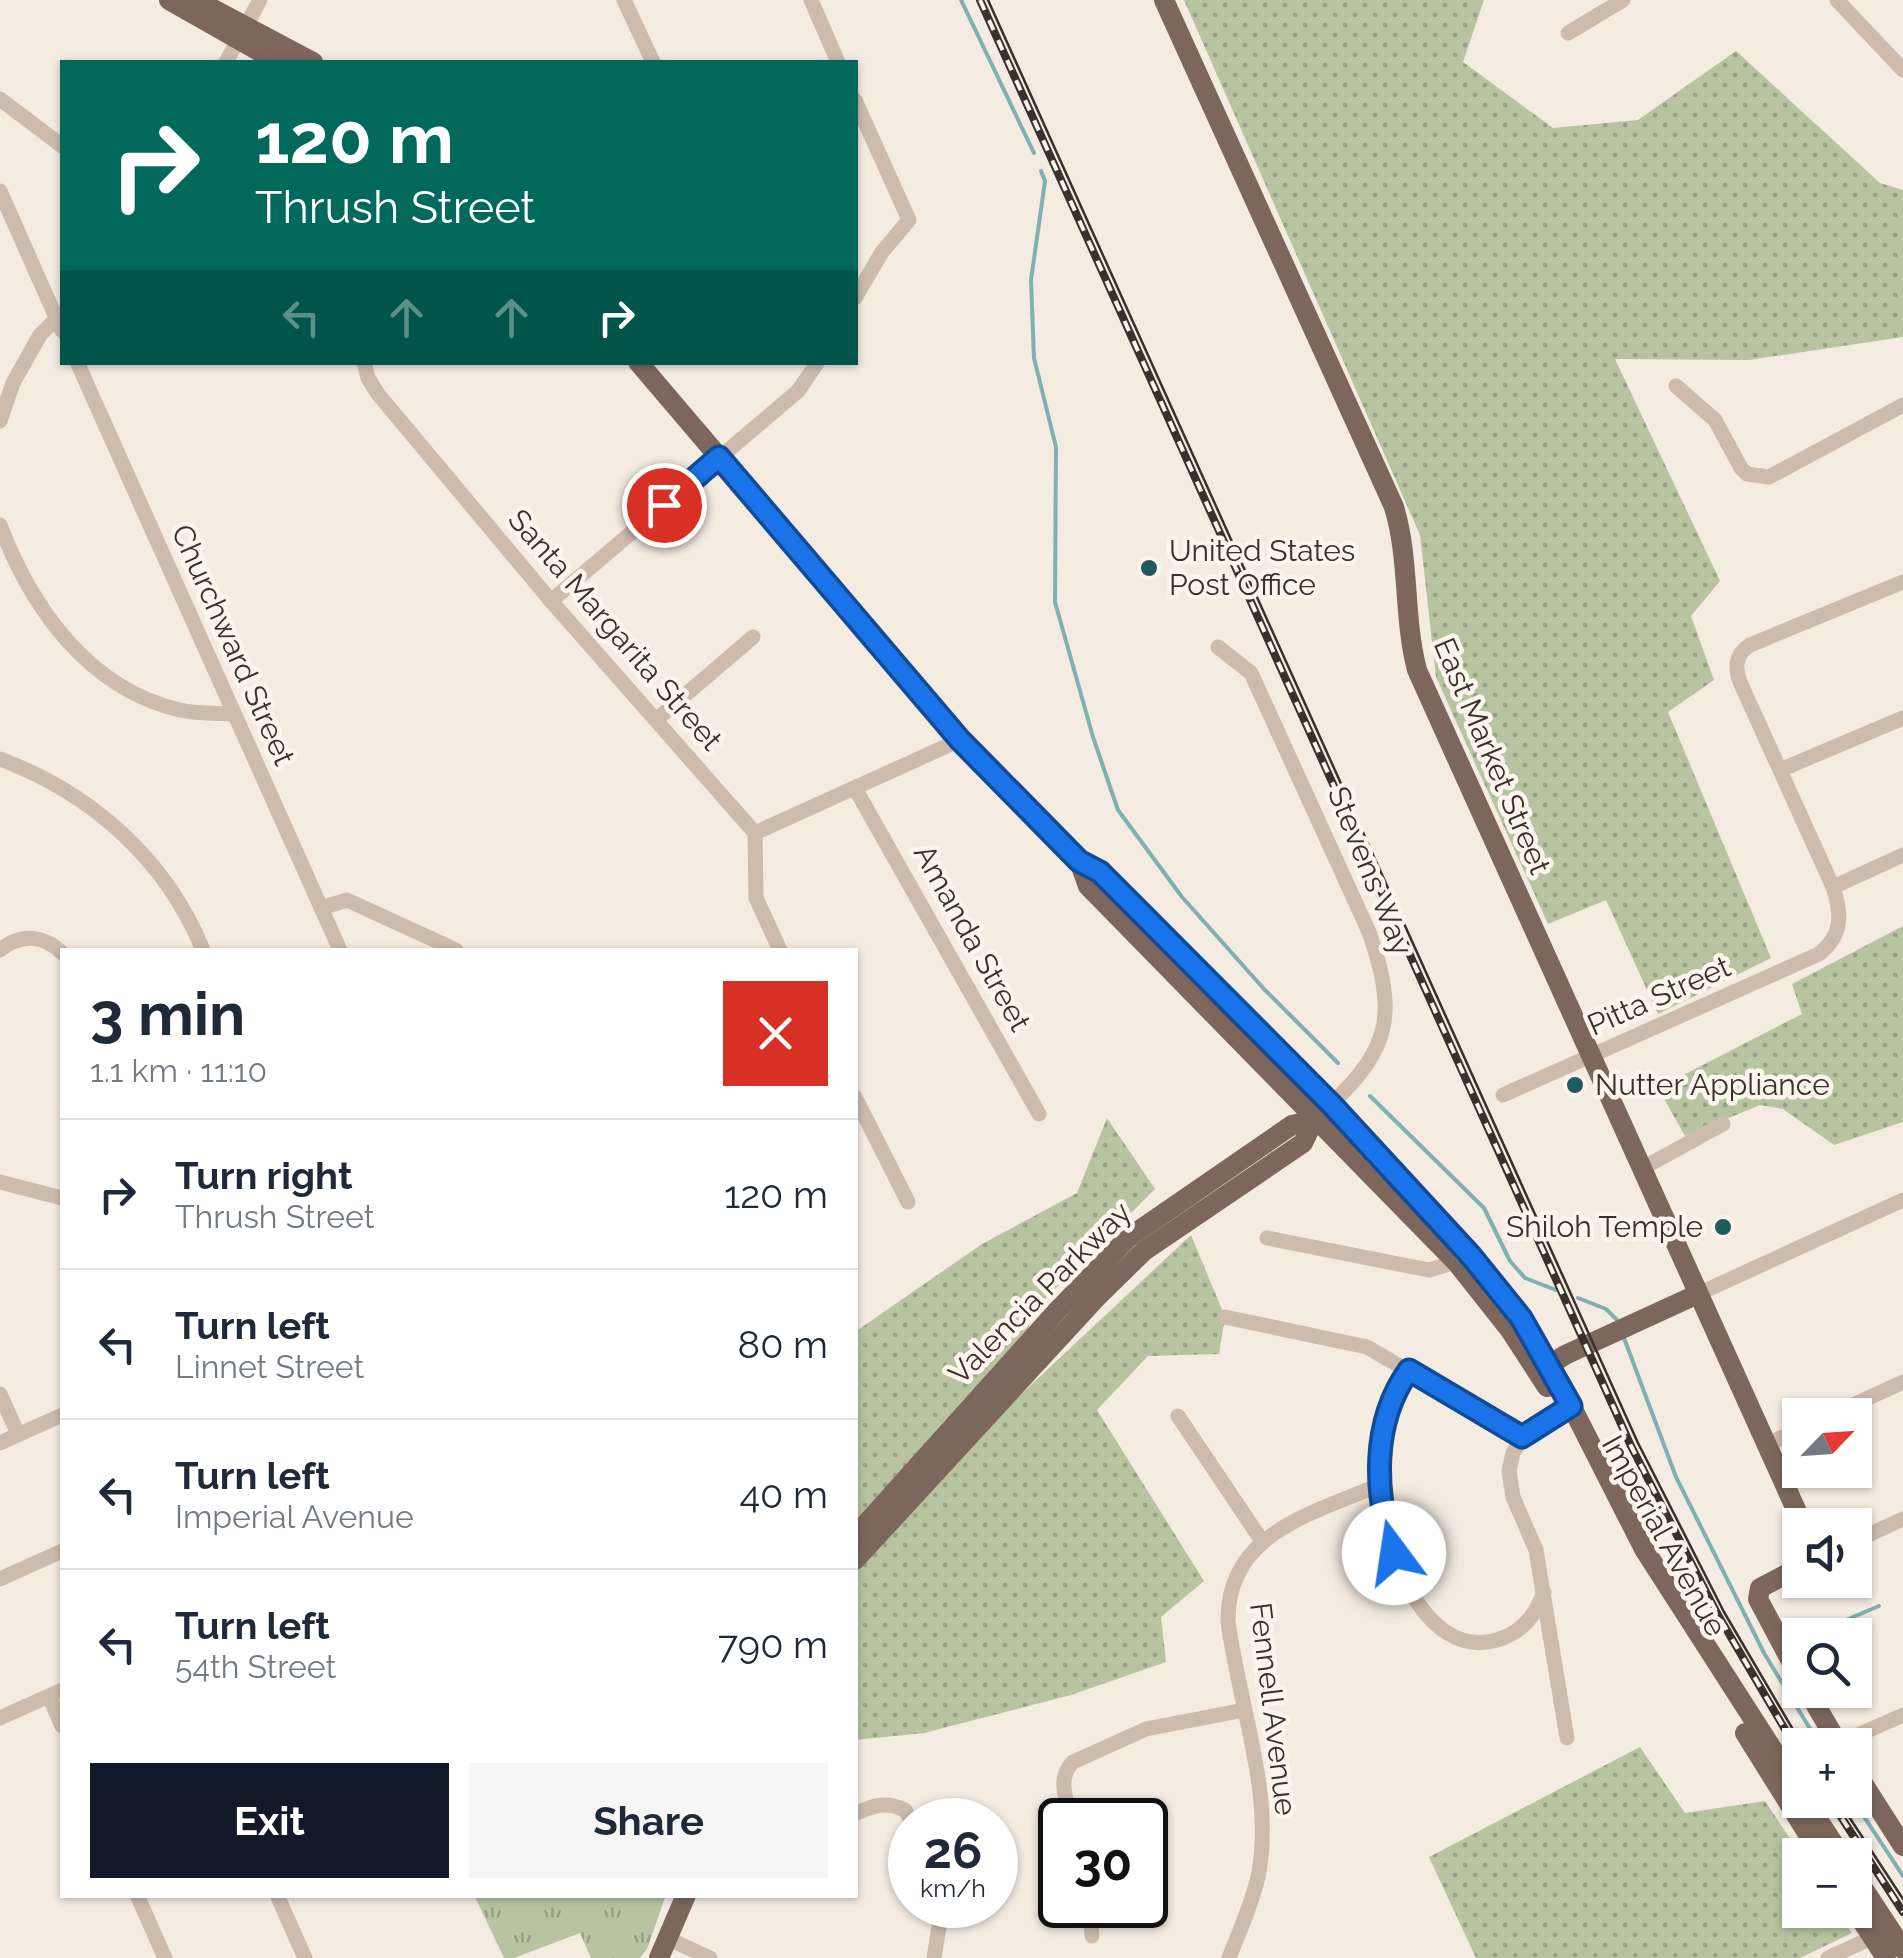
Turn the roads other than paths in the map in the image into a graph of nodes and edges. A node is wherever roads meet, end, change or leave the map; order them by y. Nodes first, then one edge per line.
1 (169, 0) edge
2 (196, 0) edge
3 (260, 0) edge
4 (624, 0) edge
5 (811, 0) edge
6 (1164, 0) edge
7 (1623, 0) edge
8 (1836, 0) edge
9 (1568, 33) dead end
10 (241, 34) junction
11 (227, 60) edge
12 (275, 60) edge
13 (308, 60) edge
14 (652, 60) edge
15 (837, 60) edge
16 (1903, 70) edge
17 (0, 99) edge
18 (858, 107) edge
19 (60, 144) edge
20 (0, 191) edge
21 (858, 293) edge
22 (60, 319) edge
23 (60, 322) edge
24 (78, 365) edge
25 (365, 365) edge
26 (641, 365) edge
27 (802, 365) edge
28 (816, 365) edge
29 (808, 378) junction
30 (1676, 386) dead end
31 (1903, 405) edge
32 (0, 422) edge
33 (719, 457) junction
34 (0, 524) edge
35 (1903, 582) edge
36 (551, 601) junction
37 (753, 637) dead end
38 (1218, 646) dead end
39 (234, 714) junction
40 (1903, 718) edge
41 (656, 720) junction
42 (960, 740) junction
43 (0, 760) edge
44 (1780, 770) junction
45 (856, 790) junction
46 (755, 833) junction
47 (1903, 854) edge
48 (1079, 861) junction
49 (1833, 887) junction
50 (321, 908) junction
51 (201, 948) edge
52 (339, 948) edge
53 (452, 948) edge
54 (779, 948) edge
55 (0, 950) edge
56 (60, 952) edge
57 (1592, 1057) junction
58 (1503, 1096) dead end
59 (858, 1103) edge
60 (1331, 1104) junction
61 (1039, 1114) dead end
62 (1314, 1120) junction
63 (1723, 1124) dead end
64 (1641, 1169) junction
65 (0, 1182) edge
66 (60, 1197) edge
67 (908, 1202) dead end
68 (1901, 1206) edge
69 (1267, 1238) dead end
70 (1464, 1260) junction
71 (1698, 1294) junction
72 (1225, 1317) dead end
73 (1545, 1369) junction
74 (1409, 1370) junction
75 (1903, 1382) edge
76 (0, 1394) edge
77 (1868, 1398) edge
78 (1566, 1408) junction
79 (60, 1415) edge
80 (1178, 1416) dead end
81 (18, 1434) junction
82 (1522, 1437) junction
83 (1782, 1437) edge
84 (0, 1442) edge
85 (1766, 1445) junction
86 (1379, 1484) junction
87 (1794, 1508) edge
88 (1903, 1519) edge
89 (858, 1533) edge
90 (1872, 1533) edge
91 (1262, 1541) junction
92 (60, 1552) edge
93 (858, 1557) edge
94 (1782, 1576) edge
95 (0, 1578) edge
96 (1544, 1592) junction
97 (1782, 1645) edge
98 (56, 1693) edge
99 (1244, 1710) junction
100 (1903, 1716) edge
101 (0, 1718) edge
102 (1872, 1730) edge
103 (1567, 1738) dead end
104 (1782, 1763) edge
105 (1066, 1798) edge
106 (1872, 1798) edge
107 (888, 1803) edge
108 (858, 1813) edge
109 (1903, 1846) edge
110 (138, 1898) edge
111 (278, 1898) edge
112 (685, 1898) edge
113 (1872, 1914) edge
114 (1872, 1926) edge
115 (939, 1928) edge
116 (1091, 1928) edge
117 (1881, 1934) junction
118 (1092, 1936) dead end
119 (664, 1949) edge
120 (1903, 1949) edge
121 (165, 1958) edge
122 (305, 1958) edge
123 (710, 1958) edge
124 (934, 1958) edge
125 (1230, 1958) edge
126 (1828, 1958) edge
127 (1886, 1958) edge

1 - 10 main road
2 - 10 main road
3 - 10 street
4 - 14 street
5 - 15 street
6 - 57 main road, East Market Street
7 - 9 street
8 - 16 street
10 - 11 street
10 - 12 main road
10 - 13 main road
17 - 19 street
18 - 21 street
20 - 22 street
23 - 32 street
24 - 39 street, Churchward Street
25 - 36 street, Santa Margarita Street
26 - 33 main road, Imperial Avenue
27 - 29 street
28 - 29 street
29 - 33 street
30 - 31 street
33 - 36 street
33 - 42 main road, Imperial Avenue
34 - 39 street
35 - 44 street
36 - 41 street, Santa Margarita Street
37 - 41 street
38 - 60 street, Stevens Way
39 - 50 street, Churchward Street
40 - 44 street
41 - 46 street, Santa Margarita Street
42 - 45 street
42 - 48 main road, Imperial Avenue
43 - 51 street
44 - 49 street
45 - 46 street
45 - 61 street, Amanda Street
46 - 54 street
47 - 49 street
48 - 60 main road, Imperial Avenue
48 - 62 main road, Imperial Avenue
49 - 57 street, Pitta Street
50 - 52 street, Churchward Street
50 - 53 street
55 - 56 street
57 - 58 street, Pitta Street
57 - 64 main road, East Market Street
59 - 67 street
60 - 62 main road, Stevens Way
60 - 70 main road, Imperial Avenue
62 - 70 main road, Imperial Avenue
62 - 89 main road, Valencia Parkway
62 - 93 main road, Valencia Parkway
63 - 64 street
64 - 71 main road, East Market Street
65 - 66 street
68 - 71 street
69 - 70 street
70 - 73 main road, Imperial Avenue
71 - 73 main road
71 - 85 main road, East Market Street
72 - 74 street
73 - 78 main road, Imperial Avenue
74 - 82 street
74 - 86 street
75 - 77 street
76 - 81 street
78 - 82 street
78 - 104 main road, Imperial Avenue
79 - 81 street
80 - 91 street
81 - 84 street
82 - 96 street
83 - 85 street
85 - 87 main road, East Market Street
86 - 91 street
86 - 96 street
88 - 90 street
91 - 99 street, Fennell Avenue
92 - 95 street
94 - 97 main road
96 - 103 street
98 - 101 street
99 - 105 street
99 - 125 street, Fennell Avenue
100 - 102 street
106 - 109 main road
107 - 108 street
110 - 121 street
111 - 122 street
112 - 119 main road
113 - 117 main road
114 - 117 main road
115 - 124 street
116 - 118 street
117 - 120 main road
117 - 126 street
117 - 127 main road
119 - 123 street

